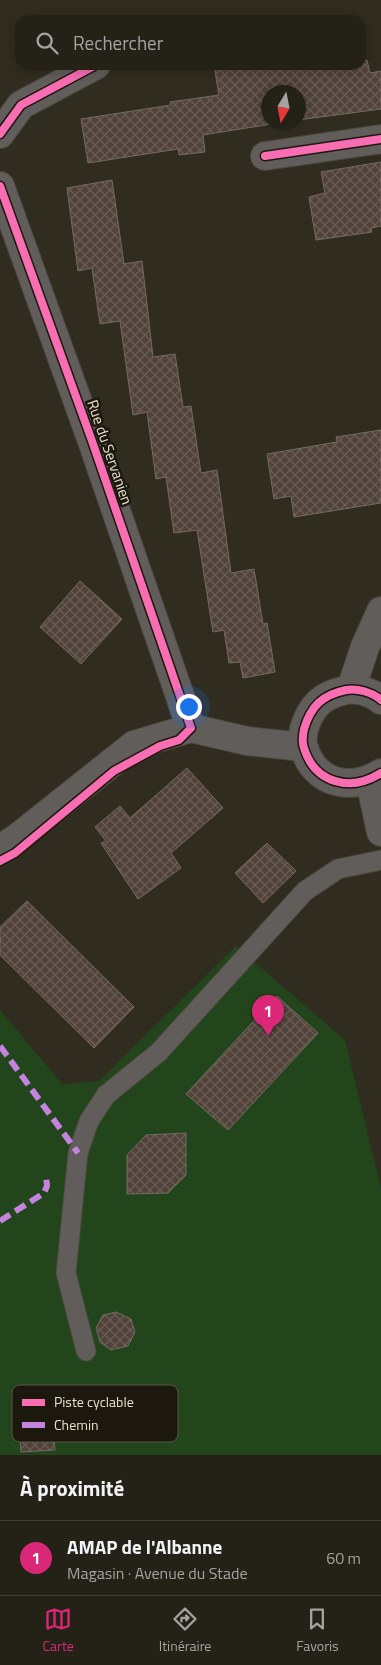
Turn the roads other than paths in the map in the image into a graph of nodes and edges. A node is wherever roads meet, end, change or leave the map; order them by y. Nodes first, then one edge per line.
1 (87, 70) edge
2 (0, 134) edge
3 (381, 139) edge
4 (264, 156) dead end
5 (0, 186) edge
6 (381, 611) edge
7 (352, 689) junction
8 (381, 700) edge
9 (191, 728) junction
10 (303, 747) junction
11 (376, 777) edge
12 (381, 832) edge
13 (0, 849) edge
14 (381, 860) edge
15 (86, 1351) dead end

1 - 2 street
3 - 4 street
5 - 9 street, Rue du Servanien
6 - 7 street
7 - 8 street
7 - 10 street
9 - 10 street
9 - 13 street
10 - 11 street
11 - 12 street
14 - 15 lane

